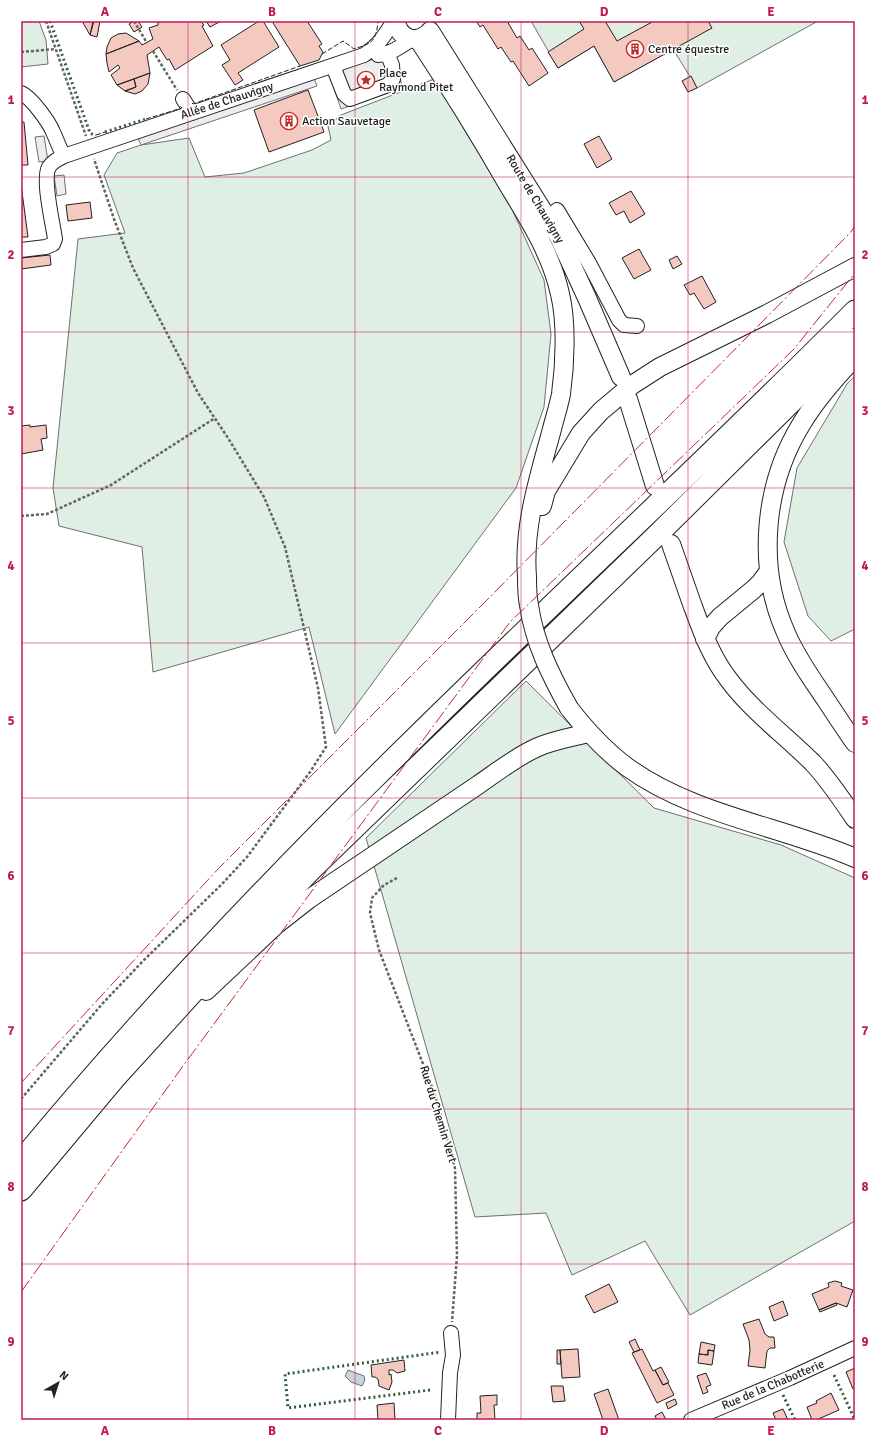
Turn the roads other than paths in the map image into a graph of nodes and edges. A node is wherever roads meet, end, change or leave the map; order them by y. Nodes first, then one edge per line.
1 (395, 21) edge
2 (423, 33) edge
3 (387, 53) junction
4 (364, 55) junction
5 (333, 66) junction
6 (21, 93) edge
7 (183, 99) road end
8 (192, 113) junction
9 (64, 156) junction
10 (547, 212) junction
11 (21, 250) edge
12 (855, 267) edge
13 (855, 311) edge
14 (638, 326) dead end
15 (855, 339) edge
16 (855, 356) edge
17 (621, 377) dead end
18 (628, 398) dead end
19 (655, 486) dead end
20 (671, 544) dead end
21 (769, 571) junction
22 (527, 577) junction
23 (705, 639) junction
24 (589, 733) junction
25 (855, 743) edge
26 (855, 819) edge
27 (855, 858) edge
28 (114, 1078) junction
29 (21, 1161) edge
30 (21, 1190) edge
31 (451, 1333) road end
32 (855, 1348) edge
33 (448, 1420) edge
34 (691, 1420) edge

1 - 2 main road, Route de Chauvigny
1 - 4 street, Allée de Chauvigny
2 - 3 street, Allée de Chauvigny
2 - 10 main road, Route de Chauvigny
3 - 4 street, Allée de Chauvigny
3 - 5 street
4 - 5 street, Allée de Chauvigny
5 - 8 street, Allée de Chauvigny
6 - 9 street
7 - 8 street
8 - 9 street, Allée de Chauvigny
9 - 11 street, Allée de Chauvigny
10 - 14 street
10 - 17 main road, Route de Chauvigny
10 - 22 main road, Route de Chauvigny
12 - 22 main road
13 - 29 highway
15 - 28 highway
16 - 21 main road
18 - 19 main road
20 - 23 main road
21 - 23 main road
21 - 25 main road
22 - 24 main road, bridge
23 - 26 main road
24 - 27 main road
24 - 28 main road
28 - 30 highway
31 - 33 street
32 - 34 street, Rue de la Chabotterie

